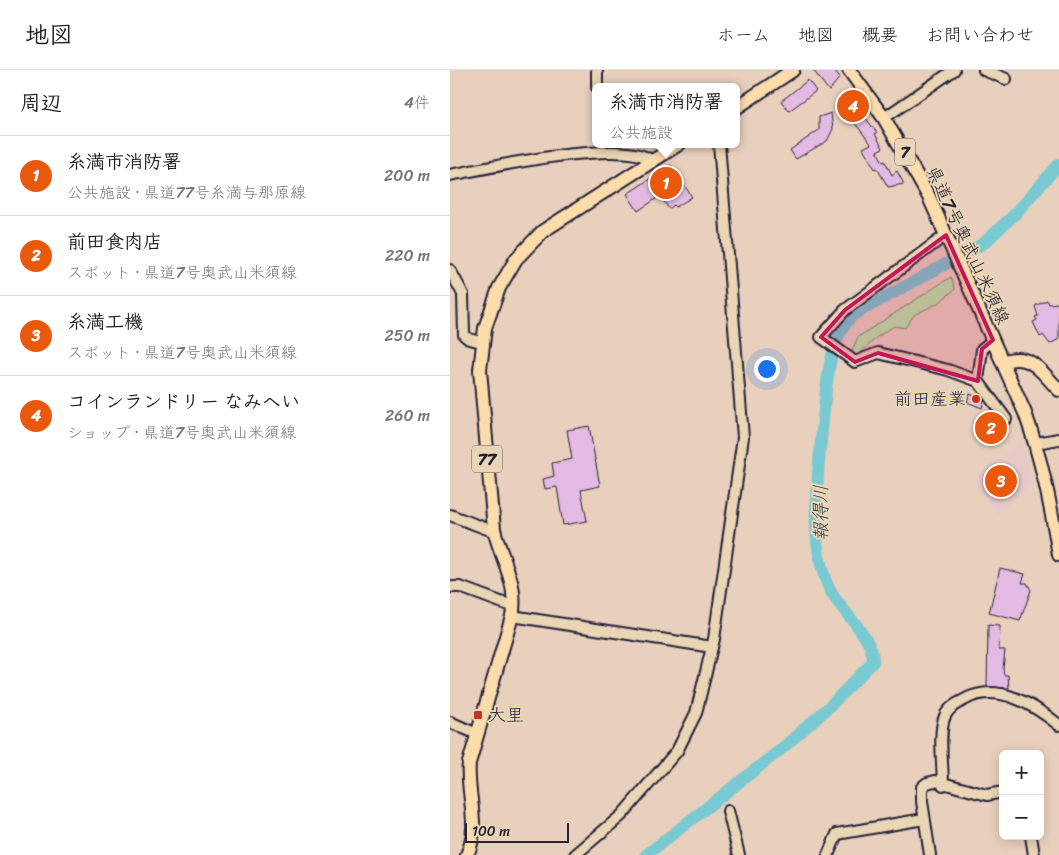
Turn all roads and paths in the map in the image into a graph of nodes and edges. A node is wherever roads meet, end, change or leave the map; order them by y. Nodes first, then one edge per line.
1 (597, 70) edge
2 (793, 70) edge
3 (849, 70) edge
4 (954, 70) edge
5 (984, 70) edge
6 (1006, 79) dead end
7 (597, 83) edge
8 (740, 105) edge
9 (884, 118) junction
10 (596, 148) edge
11 (673, 148) edge
12 (719, 148) edge
13 (652, 161) junction
14 (450, 175) edge
15 (948, 238) junction
16 (450, 270) edge
17 (993, 340) junction
18 (482, 342) junction
19 (1002, 362) junction
20 (978, 381) junction
21 (1059, 390) edge
22 (1006, 419) dead end
23 (1059, 439) edge
24 (1036, 443) junction
25 (450, 515) edge
26 (494, 529) junction
27 (1059, 556) edge
28 (450, 587) edge
29 (512, 612) junction
30 (712, 647) junction
31 (450, 722) edge
32 (1059, 725) edge
33 (477, 734) junction
34 (943, 785) junction
35 (999, 793) edge
36 (728, 811) dead end
37 (924, 819) junction
38 (1032, 840) edge
39 (467, 855) edge
40 (575, 855) edge
41 (739, 855) edge
42 (828, 855) edge
43 (930, 855) edge
44 (1034, 855) edge

1 - 7 street
2 - 8 main road
3 - 9 main road, 県道7号奥武山米須線 / 7
4 - 9 street
5 - 6 street
9 - 15 main road, 県道7号奥武山米須線 / 7
10 - 13 street
10 - 14 street
11 - 13 main road, 77
12 - 30 street
13 - 18 main road, 77
15 - 17 main road, 県道7号奥武山米須線 / 7
15 - 20 street
16 - 18 street
17 - 19 main road, 県道7号奥武山米須線 / 7
17 - 20 street
18 - 26 main road, 77
19 - 21 main road
19 - 24 main road, 県道7号奥武山米須線 / 7
20 - 22 street
23 - 24 street
24 - 27 main road, 県道7号奥武山米須線 / 7
25 - 26 street
26 - 29 main road, 77
28 - 29 street
29 - 30 street
29 - 33 main road, 77
30 - 40 street
31 - 33 street
32 - 34 street
33 - 39 main road, 77
34 - 35 street
34 - 37 street
36 - 41 street
37 - 42 street
37 - 43 street
38 - 44 street

